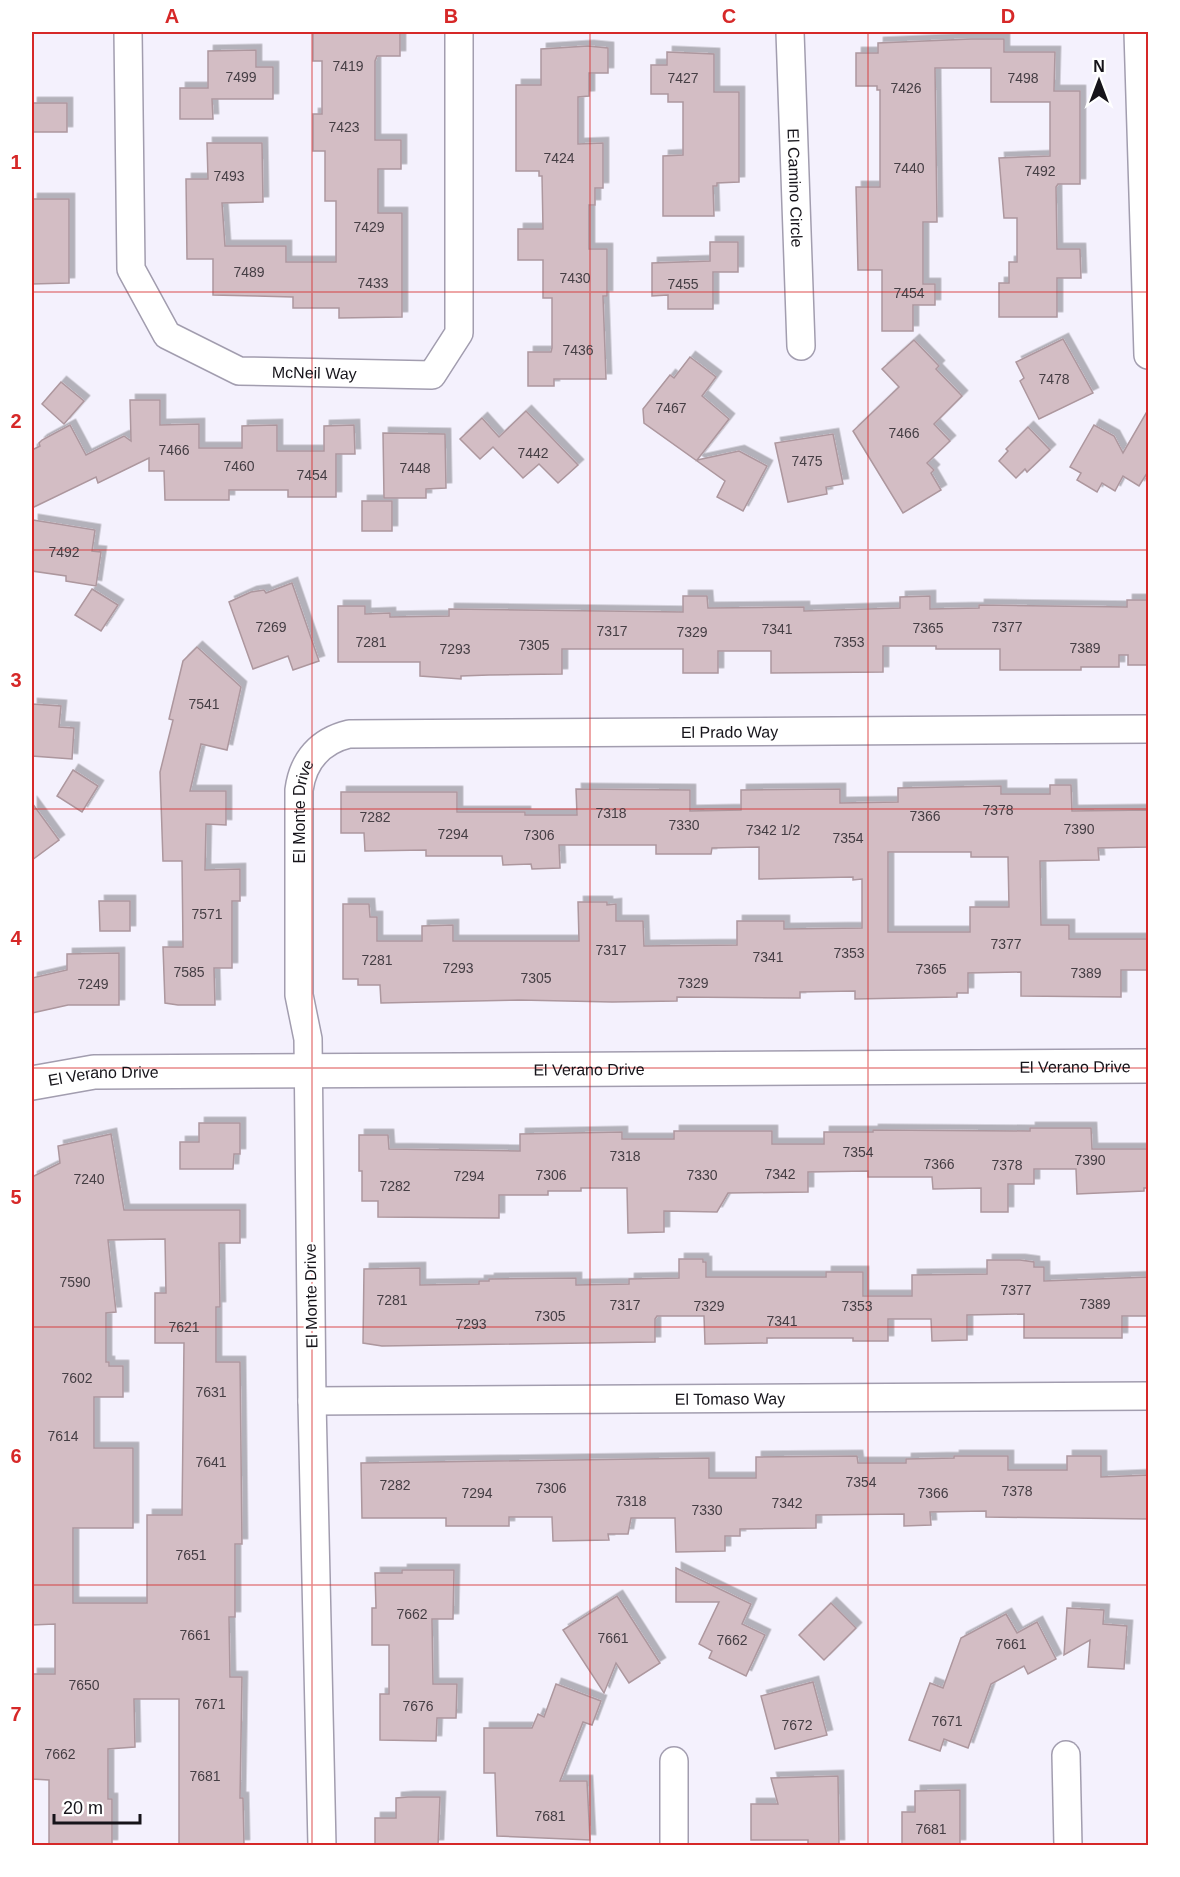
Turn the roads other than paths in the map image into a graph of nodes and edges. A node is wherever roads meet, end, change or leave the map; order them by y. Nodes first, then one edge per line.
1 (128, 32) edge
2 (459, 32) edge
3 (790, 32) edge
4 (1138, 32) edge
5 (801, 346) dead end
6 (1149, 355) edge
7 (1149, 729) edge
8 (308, 745) joint
9 (1149, 1066) edge
10 (308, 1070) junction
11 (32, 1083) edge
12 (1149, 1396) edge
13 (312, 1401) junction
14 (1066, 1755) dead end
15 (674, 1761) dead end
16 (322, 1845) edge
17 (674, 1845) edge
18 (1068, 1845) edge

1 - 2 street, McNeil Way
3 - 5 street, El Camino Circle
4 - 6 street
7 - 8 street, El Prado Way
8 - 10 street, El Monte Drive
9 - 10 street, El Verano Drive
10 - 11 street, El Verano Drive
10 - 13 street, El Monte Drive
12 - 13 street, El Tomaso Way
13 - 16 street, El Monte Drive
14 - 18 street
15 - 17 street

